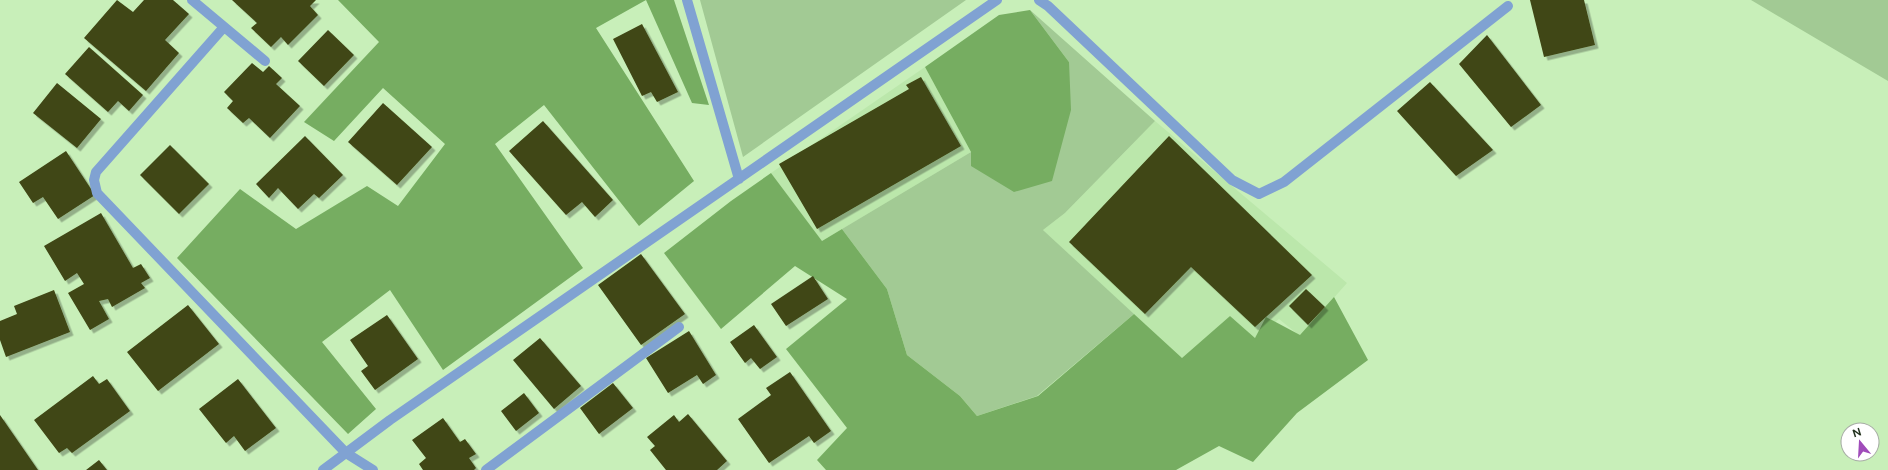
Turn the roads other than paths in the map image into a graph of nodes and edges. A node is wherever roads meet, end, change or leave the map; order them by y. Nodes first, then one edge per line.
1 (192, 0) edge
2 (687, 0) edge
3 (997, 0) edge
4 (1039, 0) edge
5 (1508, 6) dead end
6 (224, 27) junction
7 (265, 61) dead end
8 (739, 178) junction
9 (680, 327) dead end
10 (346, 453) junction
11 (323, 470) edge
12 (373, 470) edge
13 (486, 470) edge

1 - 6 street
2 - 8 street
3 - 8 street
4 - 5 street
6 - 7 street
6 - 10 street
8 - 10 street
9 - 13 street
10 - 11 street
10 - 12 street

